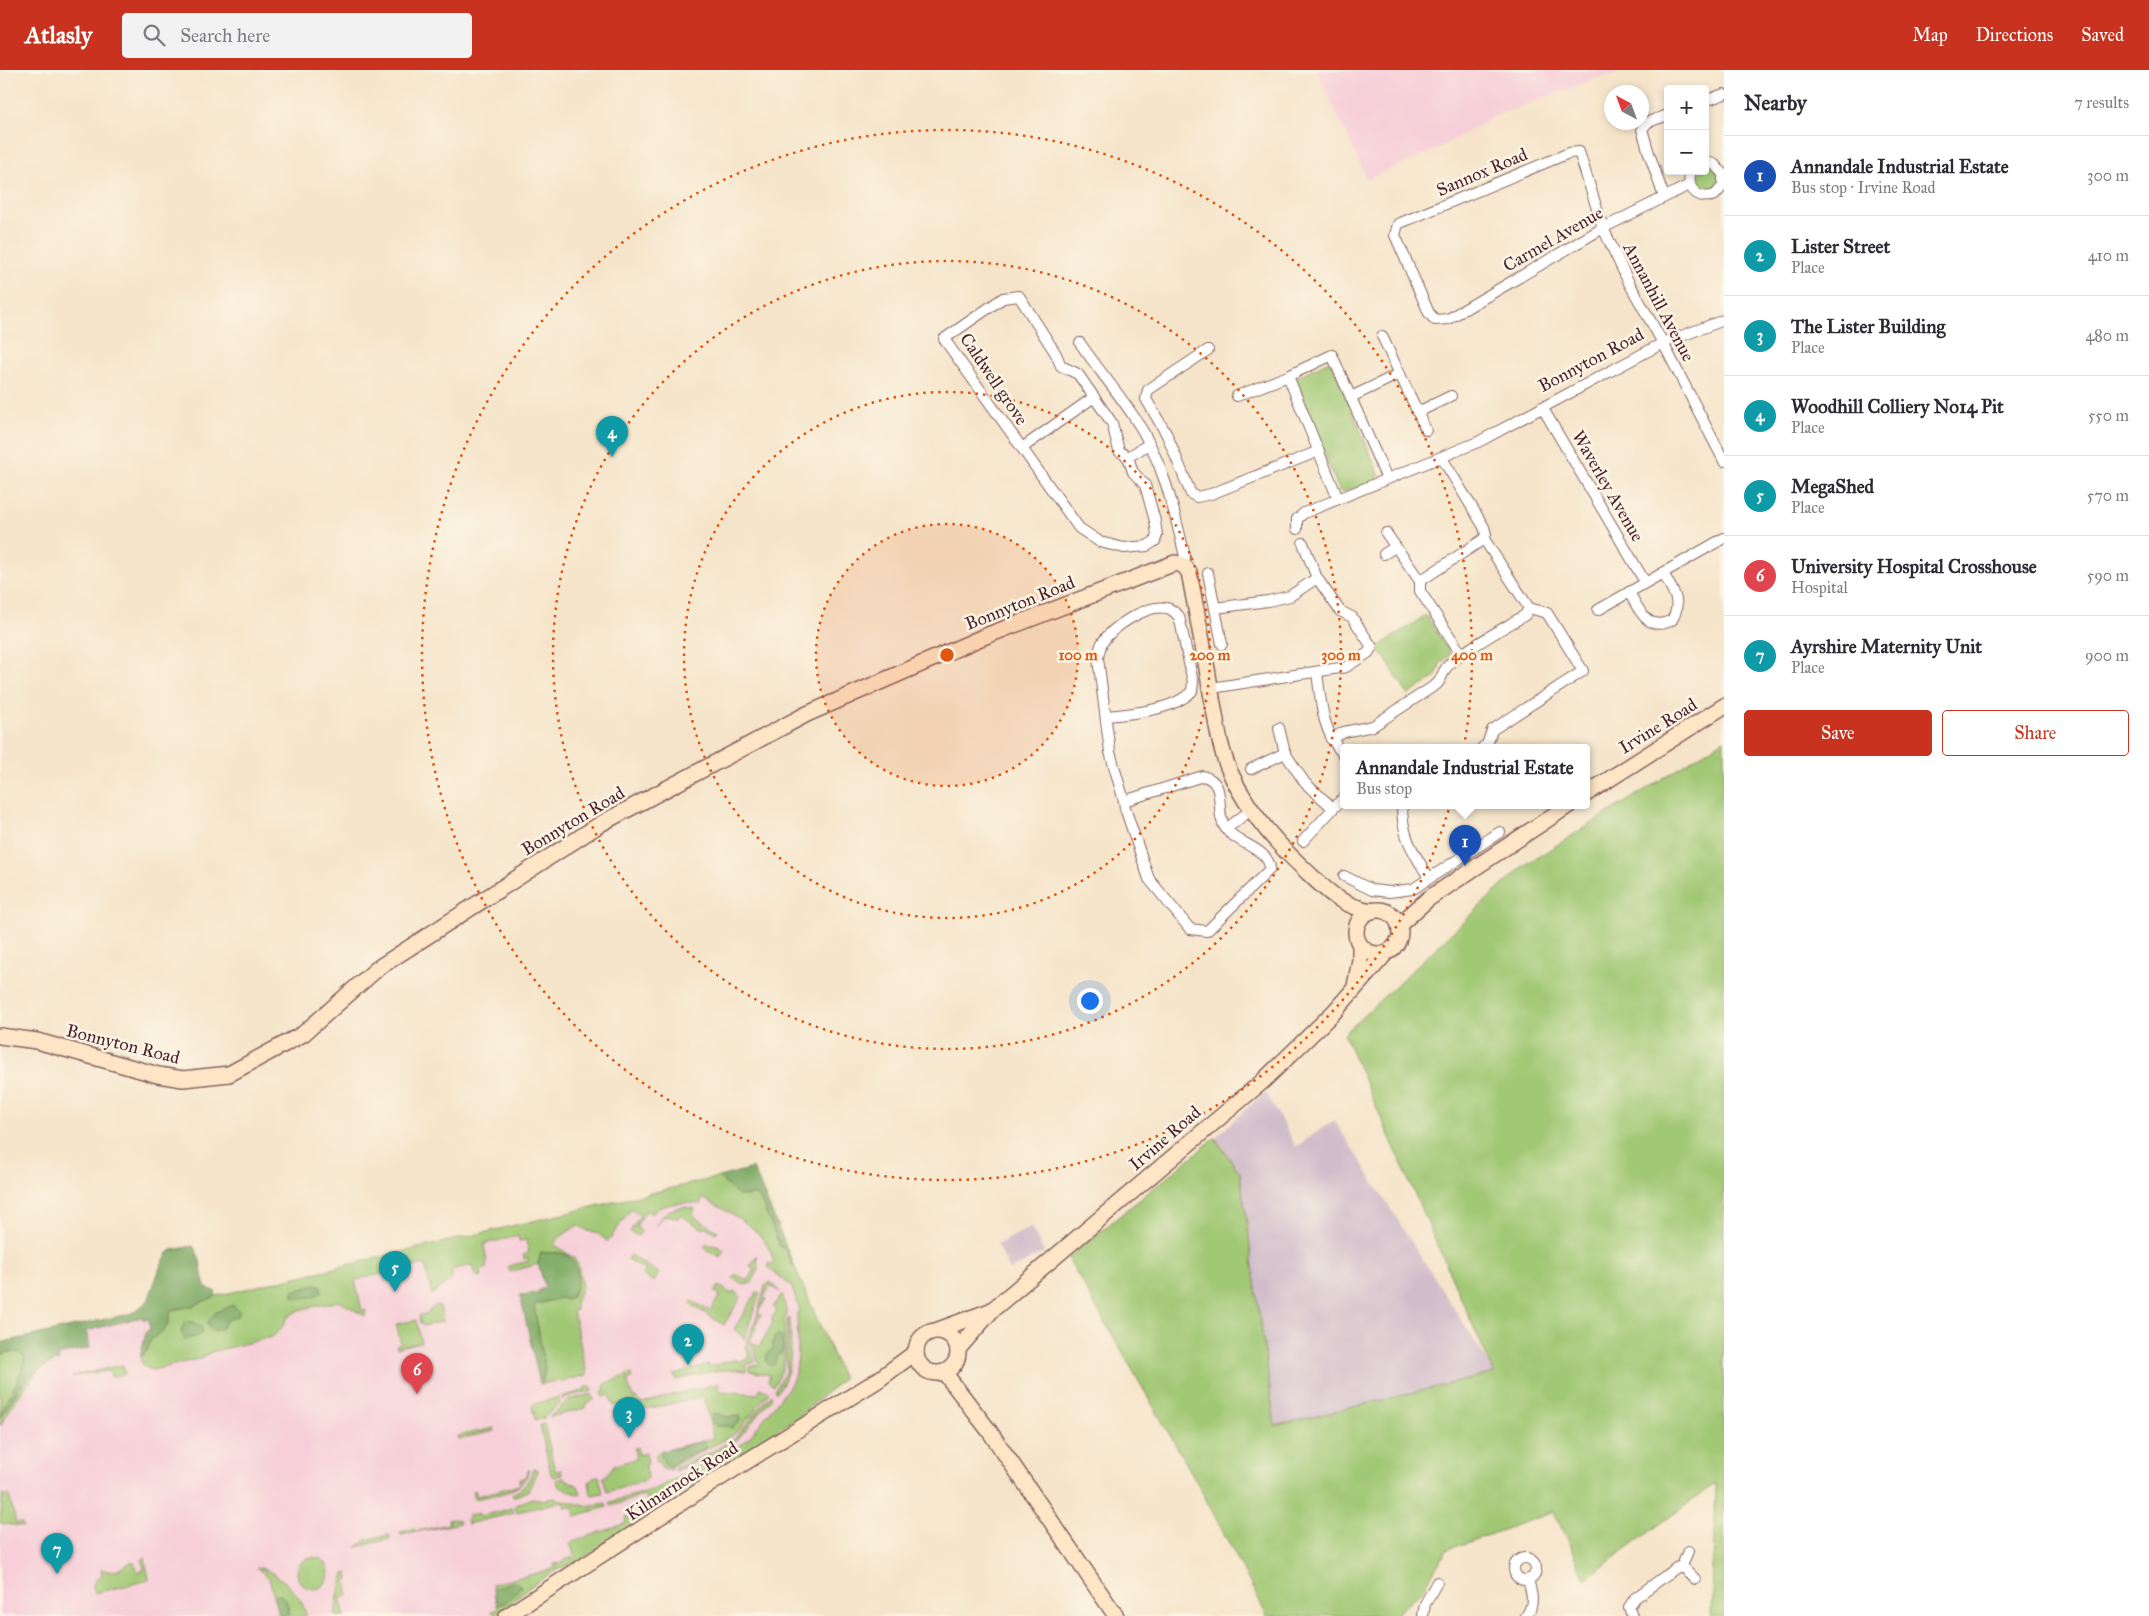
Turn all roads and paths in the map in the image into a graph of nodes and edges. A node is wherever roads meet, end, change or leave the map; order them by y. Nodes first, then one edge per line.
1 (1724, 94) edge
2 (1709, 100) edge
3 (1664, 116) edge
4 (1579, 152) joint
5 (1709, 163) edge
6 (1690, 175) edge
7 (1724, 180) edge
8 (1689, 185) junction
9 (1664, 197) junction
10 (1603, 228) junction
11 (1435, 320) joint
12 (1724, 320) edge
13 (1382, 336) dead end
14 (1080, 342) dead end
15 (1663, 343) junction
16 (1208, 350) dead end
17 (1400, 374) junction
18 (1288, 376) junction
19 (1237, 396) dead end
20 (1451, 396) dead end
21 (1094, 397) junction
22 (1351, 397) junction
23 (1542, 407) junction
24 (1418, 412) junction
25 (1426, 430) dead end
26 (1149, 444) junction
27 (1022, 448) junction
28 (1319, 451) junction
29 (1128, 457) junction
30 (1442, 458) junction
31 (1724, 461) edge
32 (1387, 479) junction
33 (1338, 499) junction
34 (1297, 528) dead end
35 (1386, 532) dead end
36 (1724, 538) edge
37 (1484, 539) junction
38 (1303, 544) dead end
39 (1395, 547) junction
40 (1384, 554) dead end
41 (1183, 564) junction
42 (1208, 573) dead end
43 (1663, 573) junction
44 (1317, 578) junction
45 (1420, 581) junction
46 (1645, 582) junction
47 (1629, 592) junction
48 (1215, 608) junction
49 (1529, 608) junction
50 (1598, 610) dead end
51 (1222, 644) dead end
52 (1462, 655) junction
53 (1317, 672) junction
54 (1211, 688) junction
55 (1724, 706) edge
56 (1106, 716) junction
57 (1279, 728) dead end
58 (1331, 740) junction
59 (1487, 744) edge
60 (1340, 750) edge
61 (1285, 753) junction
62 (1251, 769) dead end
63 (1590, 791) edge
64 (1124, 801) junction
65 (1340, 801) edge
66 (1333, 808) junction
67 (1402, 809) edge
68 (1563, 809) edge
69 (1251, 810) junction
70 (1226, 829) junction
71 (1500, 832) dead end
72 (1303, 842) dead end
73 (1344, 876) dead end
74 (1429, 878) junction
75 (1335, 898) junction
76 (1428, 899) junction
77 (1379, 911) junction
78 (1400, 925) junction
79 (1358, 939) junction
80 (1385, 954) junction
81 (1355, 986) junction
82 (0, 1036) edge
83 (992, 1310) junction
84 (938, 1330) junction
85 (958, 1349) junction
86 (916, 1352) junction
87 (922, 1367) junction
88 (944, 1372) junction
89 (878, 1380) junction
90 (1688, 1551) dead end
91 (1682, 1566) junction
92 (1695, 1579) dead end
93 (1528, 1580) dead end
94 (1437, 1582) dead end
95 (507, 1616) edge
96 (1116, 1616) edge
97 (1423, 1616) edge
98 (1526, 1616) edge
99 (1632, 1616) edge

1 - 2 street
3 - 9 street
4 - 10 street, Annanhill Avenue
4 - 11 street, Sannox Road
5 - 7 street
6 - 8 street
7 - 8 street
8 - 9 street, Carmel Avenue
9 - 10 street, Carmel Avenue
10 - 11 street, Carmel Avenue
10 - 15 street, Annanhill Avenue
12 - 15 street, Bonnyton Road
13 - 17 street
14 - 26 street
15 - 23 street, Bonnyton Road
15 - 31 street, Annanhill Avenue
16 - 28 street
17 - 22 street
17 - 24 street
18 - 19 street
18 - 22 street
18 - 28 street
20 - 24 street
21 - 27 street, Caldwell grove
21 - 27 street, Caldwell grove
21 - 29 street, Caldwell grove
22 - 32 street
23 - 30 street, Bonnyton Road
23 - 46 street, Waverley Avenue
24 - 25 street
26 - 29 street
26 - 41 street
27 - 29 street, Caldwell grove
28 - 33 street
30 - 32 street, Bonnyton Road
30 - 37 street
32 - 33 street, Bonnyton Road
33 - 34 street, Bonnyton Road
35 - 39 street
36 - 43 street
37 - 45 street
37 - 49 street
38 - 44 street
39 - 40 street
39 - 45 street
41 - 54 main road
41 - 82 main road, Bonnyton Road
42 - 48 street
43 - 46 street
43 - 47 street
44 - 48 street
44 - 53 street
45 - 52 street
46 - 47 street
47 - 50 street
48 - 51 street
49 - 52 street
49 - 59 street
52 - 58 street
53 - 54 street
53 - 58 street
54 - 69 main road
55 - 63 main road, Irvine Road
56 - 56 street
56 - 64 street
57 - 61 street
58 - 60 street
61 - 62 street
61 - 66 street
64 - 70 street
64 - 70 street
65 - 66 street
66 - 72 street
67 - 74 street
68 - 76 main road
69 - 70 street
69 - 75 main road
71 - 74 street
73 - 74 street
75 - 77 main road
75 - 79 main road
76 - 77 main road
76 - 78 main road
77 - 78 main road
77 - 79 main road
78 - 80 main road
79 - 80 main road
79 - 81 main road
80 - 81 main road, Irvine Road
81 - 83 main road, Irvine Road
83 - 84 main road, Irvine Road
83 - 85 main road, Irvine Road
84 - 85 main road
84 - 86 main road
85 - 88 main road
86 - 87 main road
86 - 89 main road, Kilmarnock Road
87 - 88 main road
87 - 89 main road, Kilmarnock Road
88 - 96 main road
89 - 95 main road, Kilmarnock Road
90 - 91 street
91 - 92 street
91 - 99 street
93 - 98 street
94 - 97 street

